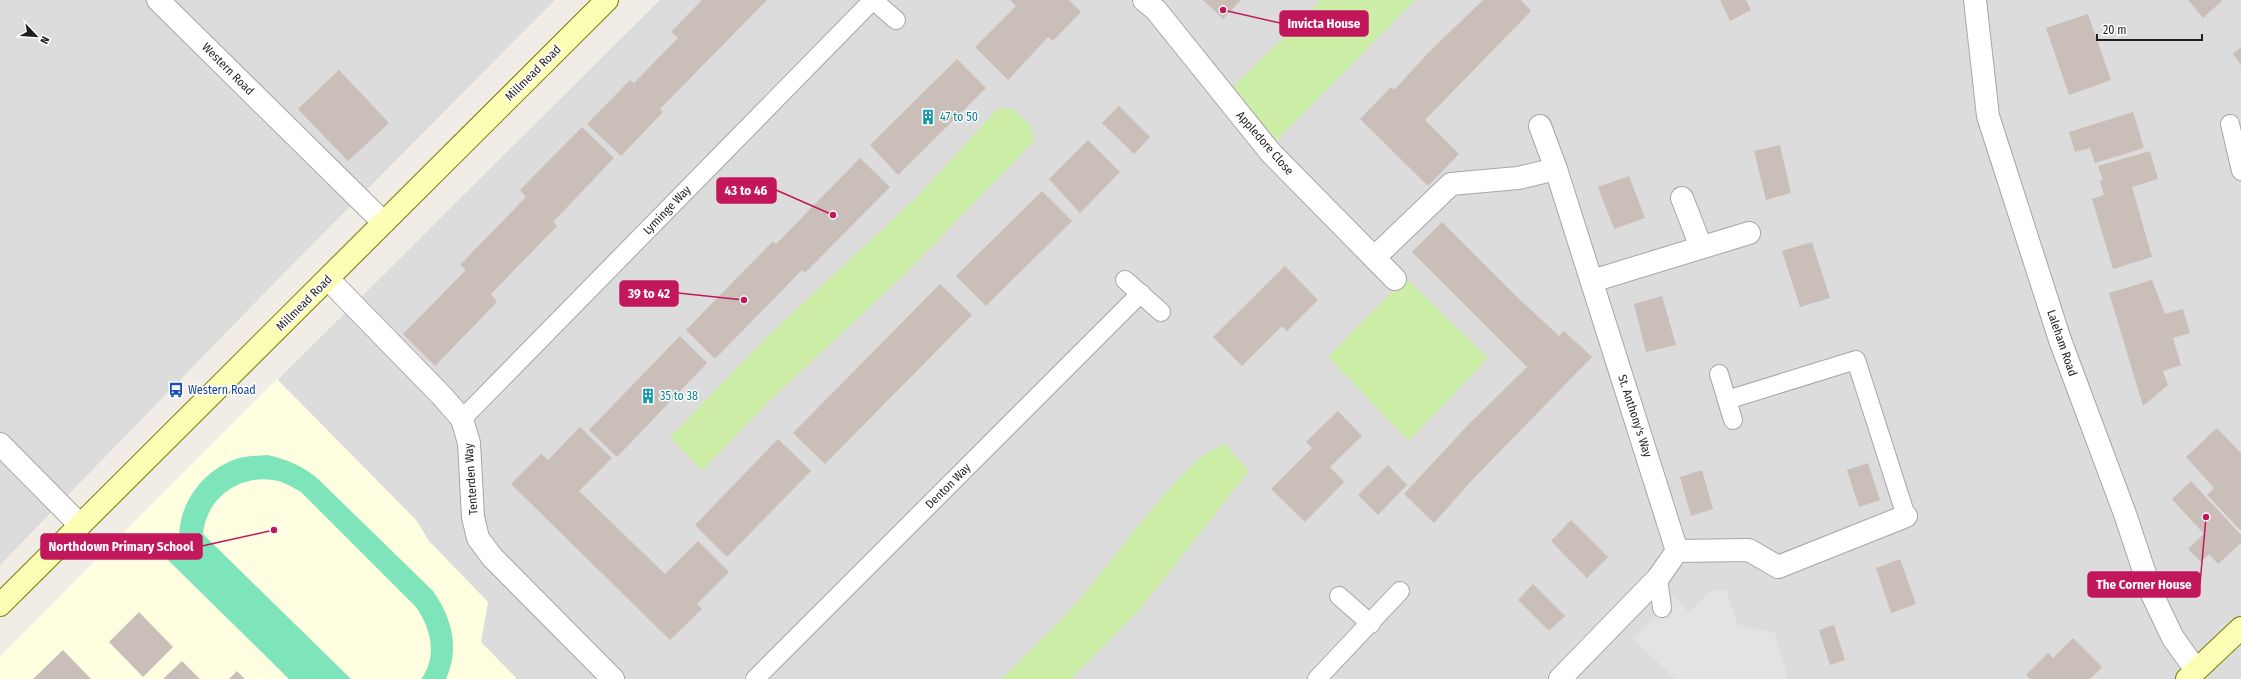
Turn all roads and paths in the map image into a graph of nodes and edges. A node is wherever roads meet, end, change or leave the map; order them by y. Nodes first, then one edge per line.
1 (158, 0) edge
2 (606, 0) edge
3 (873, 0) edge
4 (1144, 0) edge
5 (1975, 0) edge
6 (896, 20) dead end
7 (2230, 124) dead end
8 (1540, 126) dead end
9 (1556, 169) junction
10 (2241, 171) edge
11 (1682, 198) dead end
12 (383, 222) junction
13 (1749, 233) dead end
14 (1700, 247) junction
15 (1374, 258) junction
16 (328, 279) junction
17 (1395, 279) dead end
18 (1125, 280) dead end
19 (1592, 281) junction
20 (1141, 294) junction
21 (1161, 312) dead end
22 (1719, 374) dead end
23 (1727, 400) junction
24 (462, 419) junction
25 (1733, 420) dead end
26 (0, 444) edge
27 (1906, 516) joint
28 (80, 525) junction
29 (1677, 551) junction
30 (1658, 578) junction
31 (1400, 591) dead end
32 (1339, 596) dead end
33 (0, 604) edge
34 (1662, 608) dead end
35 (1371, 624) junction
36 (2241, 628) edge
37 (2191, 675) edge
38 (614, 679) edge
39 (754, 679) edge
40 (1317, 679) edge
41 (1560, 679) edge

1 - 12 street, Western Road
2 - 12 main road, Millmead Road
3 - 6 lane, Lyminge Way
3 - 24 lane, Lyminge Way
4 - 15 street, Appledore Close
5 - 37 street, Laleham Road
7 - 10 lane
8 - 9 street, St. Anthony's Way
9 - 15 street
9 - 19 street, St. Anthony's Way
11 - 14 street
12 - 16 main road, Millmead Road
13 - 14 street
14 - 19 street
15 - 17 street, Appledore Close
16 - 24 street, Tenterden Way
16 - 28 main road, Millmead Road
18 - 20 lane
19 - 29 street, St. Anthony's Way
20 - 21 lane
20 - 39 lane, Denton Way
22 - 23 lane
23 - 25 lane
23 - 27 lane
24 - 38 street, Tenterden Way
26 - 28 street
27 - 29 street
28 - 33 main road, Millmead Road
29 - 30 street
30 - 34 lane
30 - 41 street
31 - 35 lane
32 - 35 lane
35 - 40 lane
36 - 37 main road

